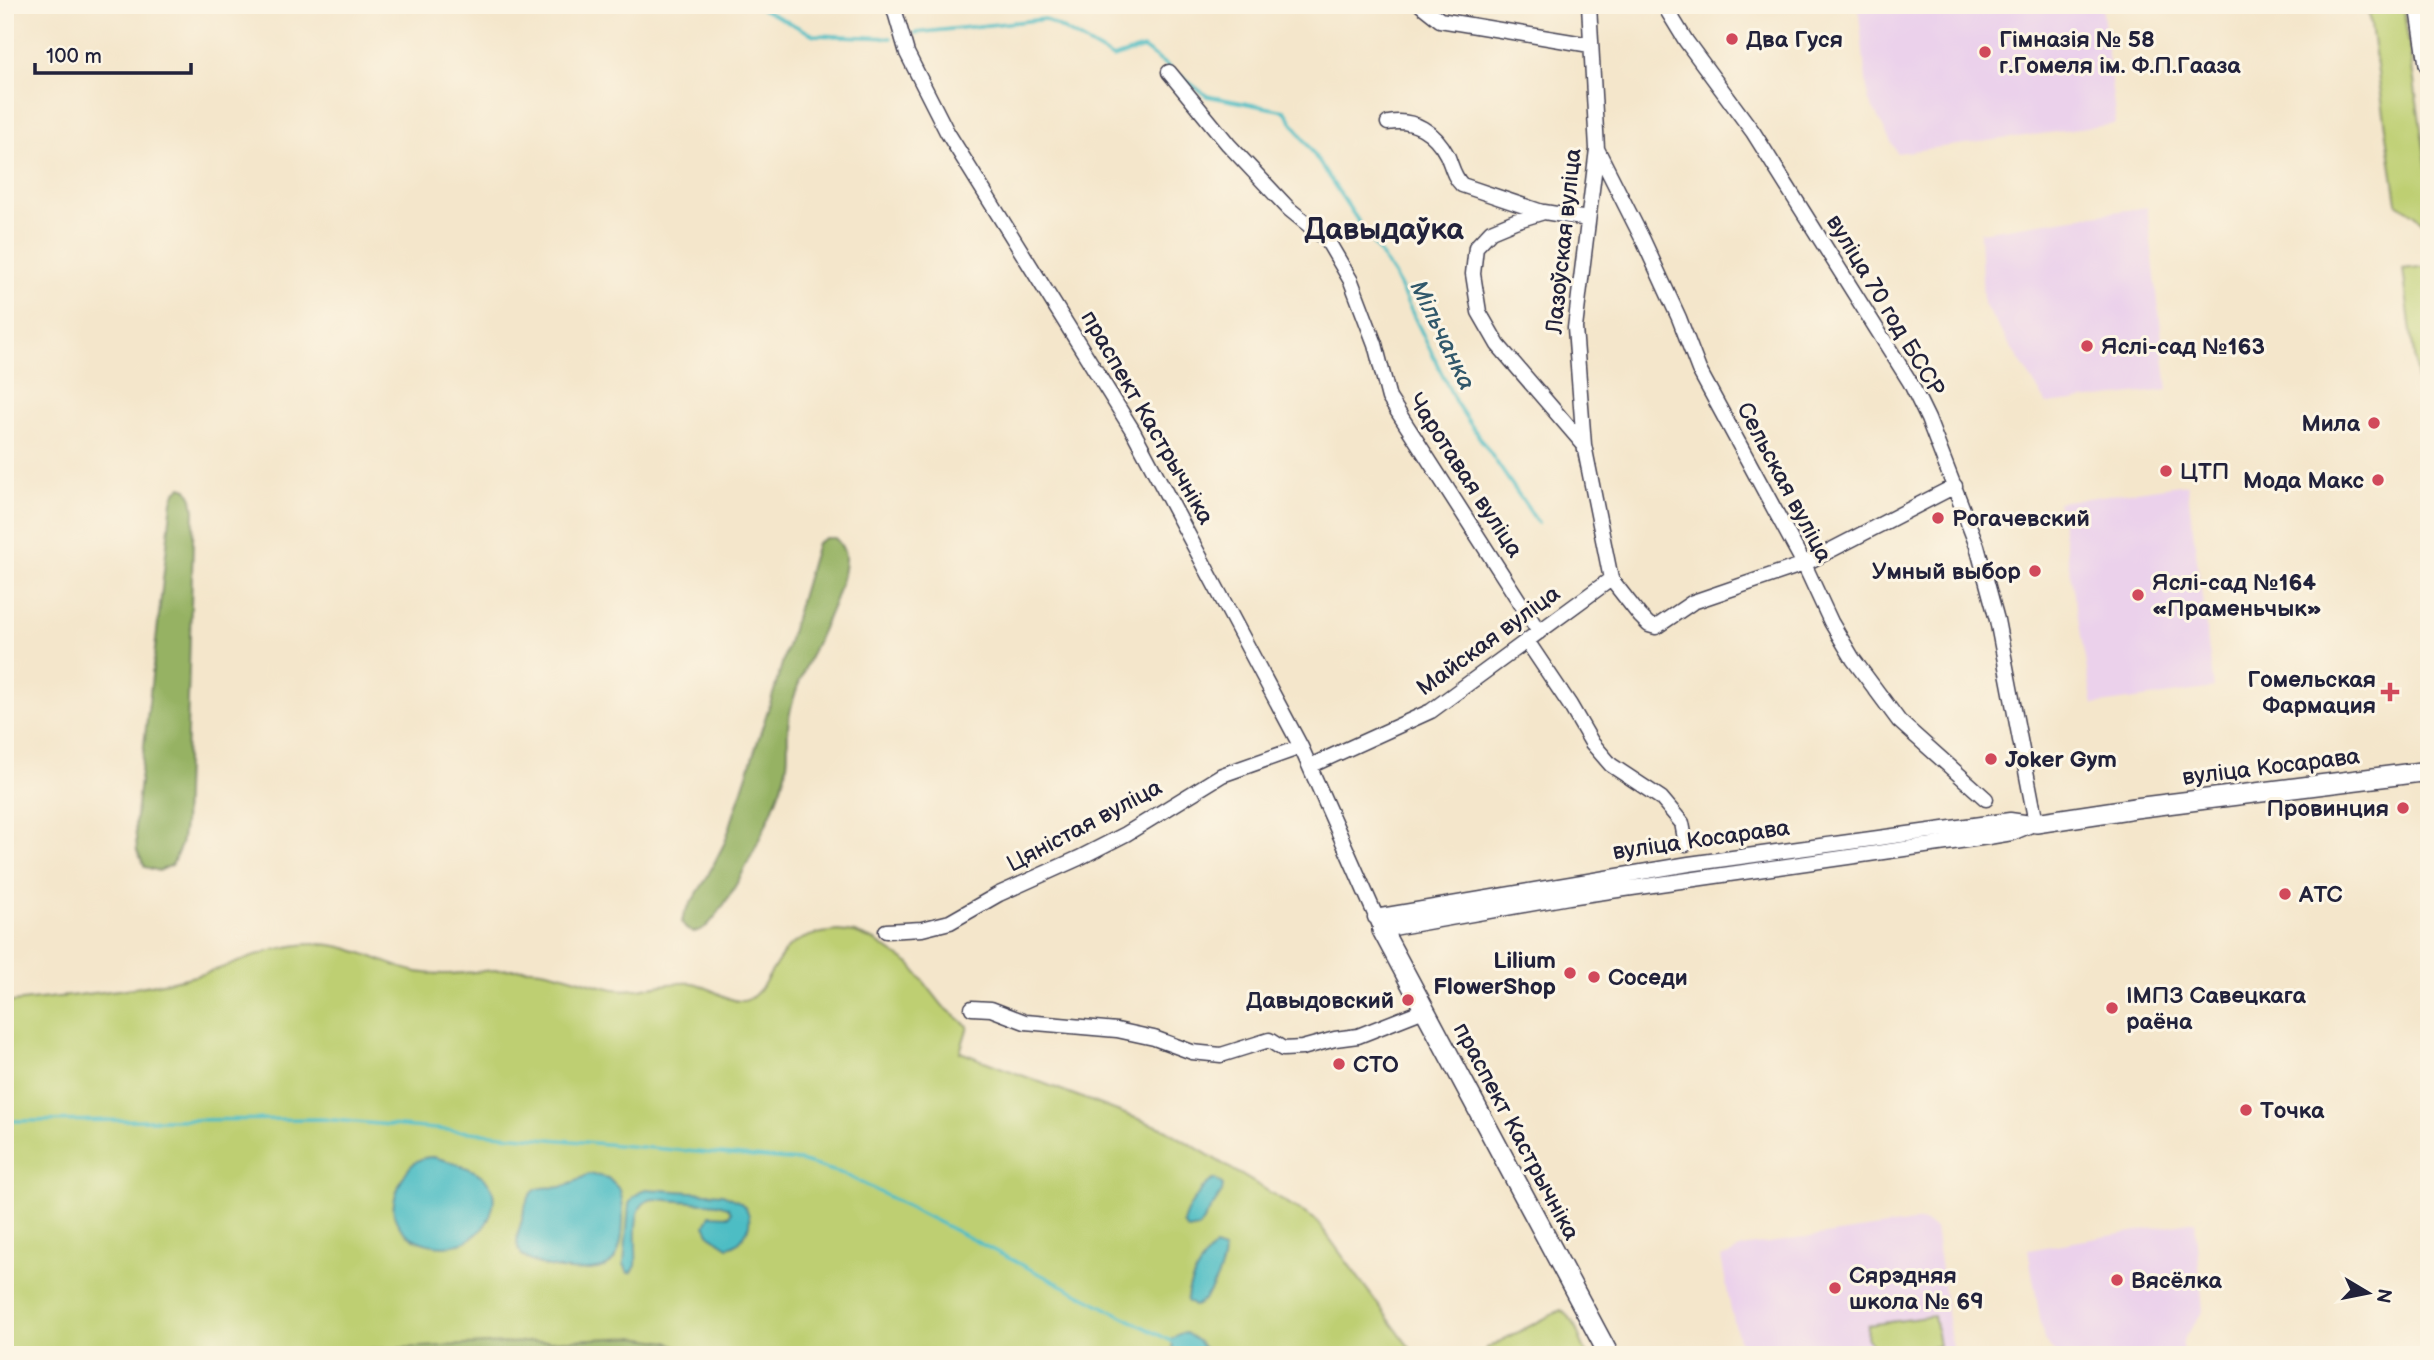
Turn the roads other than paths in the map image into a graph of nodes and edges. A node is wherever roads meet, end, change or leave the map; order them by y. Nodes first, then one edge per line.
1 (892, 5) edge
2 (1421, 5) edge
3 (1589, 5) edge
4 (1664, 5) edge
5 (2420, 5) edge
6 (1590, 45) junction
7 (2429, 64) edge
8 (1169, 72) dead end
9 (1388, 124) dead end
10 (1597, 149) junction
11 (1544, 212) junction
12 (1588, 219) junction
13 (1584, 445) junction
14 (1955, 486) junction
15 (1804, 564) junction
16 (1611, 579) junction
17 (1539, 632) junction
18 (1527, 642) junction
19 (1301, 747) junction
20 (1310, 766) junction
21 (2429, 771) edge
22 (1986, 799) dead end
23 (2036, 823) junction
24 (1686, 844) dead end
25 (1379, 923) junction
26 (886, 931) dead end
27 (972, 1008) dead end
28 (1424, 1010) junction
29 (1609, 1355) edge

1 - 19 street, праспект Кастрычніка
2 - 6 street
3 - 6 street, Лазоўская вуліца
4 - 14 street, вуліца 70 год БССР
5 - 7 main road
6 - 10 street, Лазоўская вуліца
8 - 17 street, Чаротавая вуліца
9 - 11 street
10 - 12 street, Лазоўская вуліца
10 - 15 street, Сельская вуліца
11 - 12 street
11 - 13 street
12 - 13 street, Лазоўская вуліца
13 - 16 street, Лазоўская вуліца
14 - 15 street
14 - 23 street, вуліца 70 год БССР
15 - 16 street, Лазоўская вуліца
15 - 22 street, Сельская вуліца
16 - 17 street, Майская вуліца
17 - 18 street, Майская вуліца
18 - 20 street, Майская вуліца
18 - 24 street
19 - 20 street, праспект Кастрычніка
19 - 26 street, Цяністая вуліца
20 - 25 street, праспект Кастрычніка
21 - 23 main road, вуліца Косарава
23 - 25 street, вуліца Косарава
25 - 28 main road, праспект Кастрычніка
27 - 28 street
28 - 29 main road, праспект Кастрычніка

